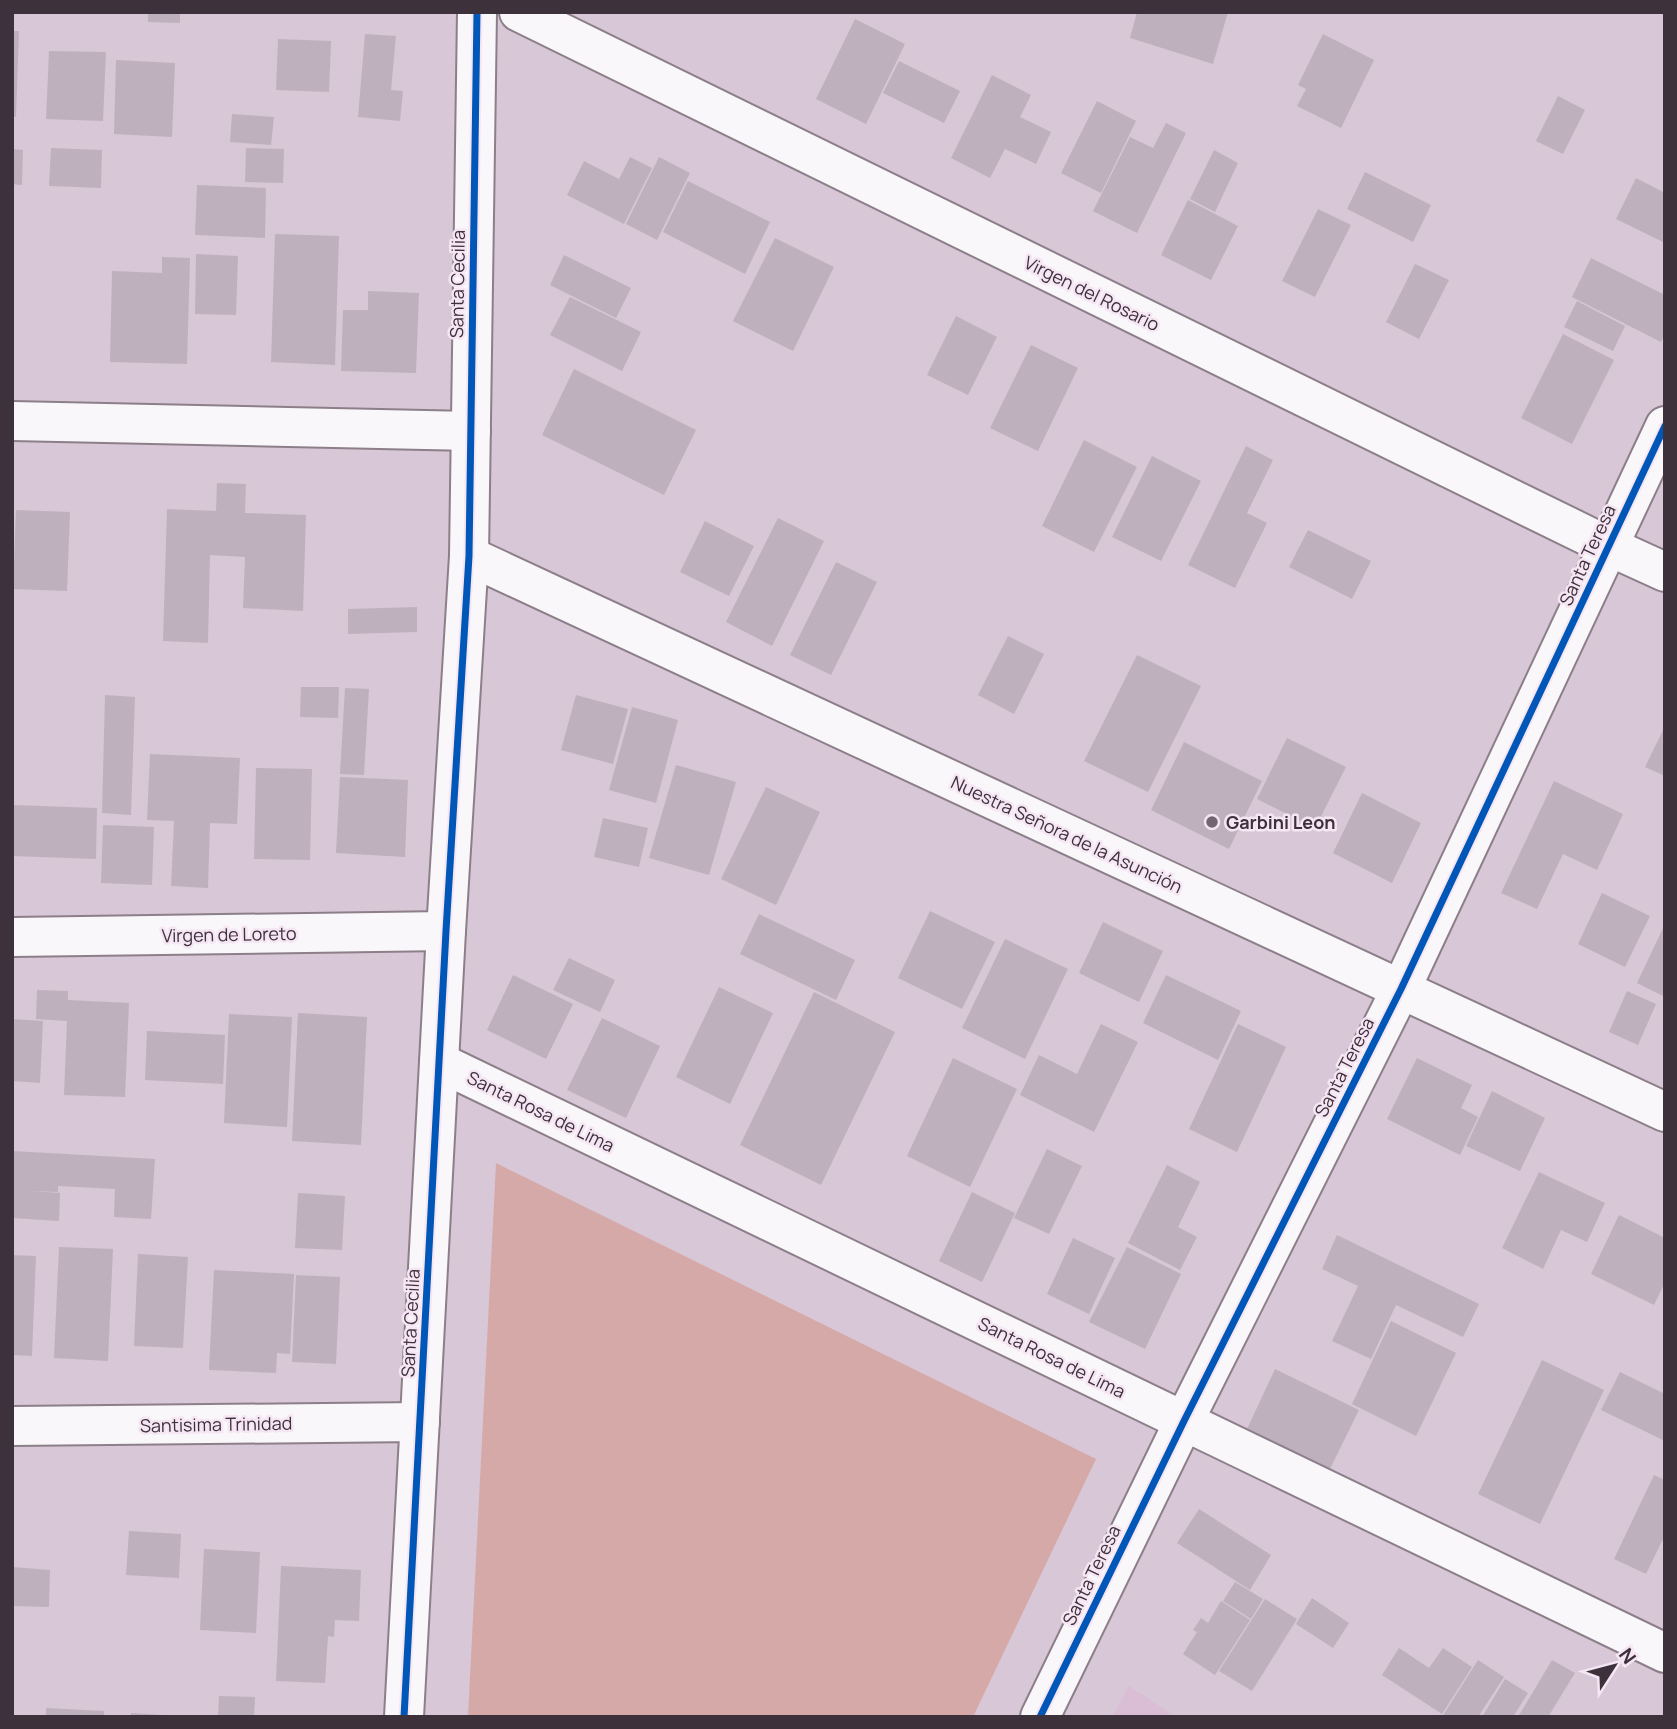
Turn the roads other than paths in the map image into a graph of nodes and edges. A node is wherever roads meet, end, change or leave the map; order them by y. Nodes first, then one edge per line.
1 (477, 12) edge
2 (519, 12) edge
3 (12, 421) edge
4 (1665, 426) edge
5 (471, 431) junction
6 (1608, 547) junction
7 (469, 556) junction
8 (1665, 572) edge
9 (446, 930) junction
10 (12, 937) edge
11 (1401, 989) junction
12 (439, 1062) junction
13 (1665, 1112) edge
14 (1184, 1421) junction
15 (420, 1422) junction
16 (12, 1426) edge
17 (1665, 1653) edge
18 (404, 1717) edge
19 (1040, 1717) edge

1 - 5 street, Santa Cecilia
2 - 6 street, Virgen del Rosario
3 - 5 street
4 - 6 street, Santa Teresa
5 - 7 street, Santa Cecilia
6 - 8 street, Virgen del Rosario
6 - 11 street, Santa Teresa
7 - 9 street, Santa Cecilia
7 - 11 street, Nuestra Señora de la Asunción
9 - 10 street, Virgen de Loreto
9 - 12 street, Santa Cecilia
11 - 13 street, Nuestra Señora de la Asunción
11 - 14 street, Santa Teresa
12 - 14 street, Santa Rosa de Lima
12 - 15 street, Santa Cecilia
14 - 17 street, Santa Rosa de Lima
14 - 19 street, Santa Teresa
15 - 16 street, Santisima Trinidad
15 - 18 street, Santa Cecilia

